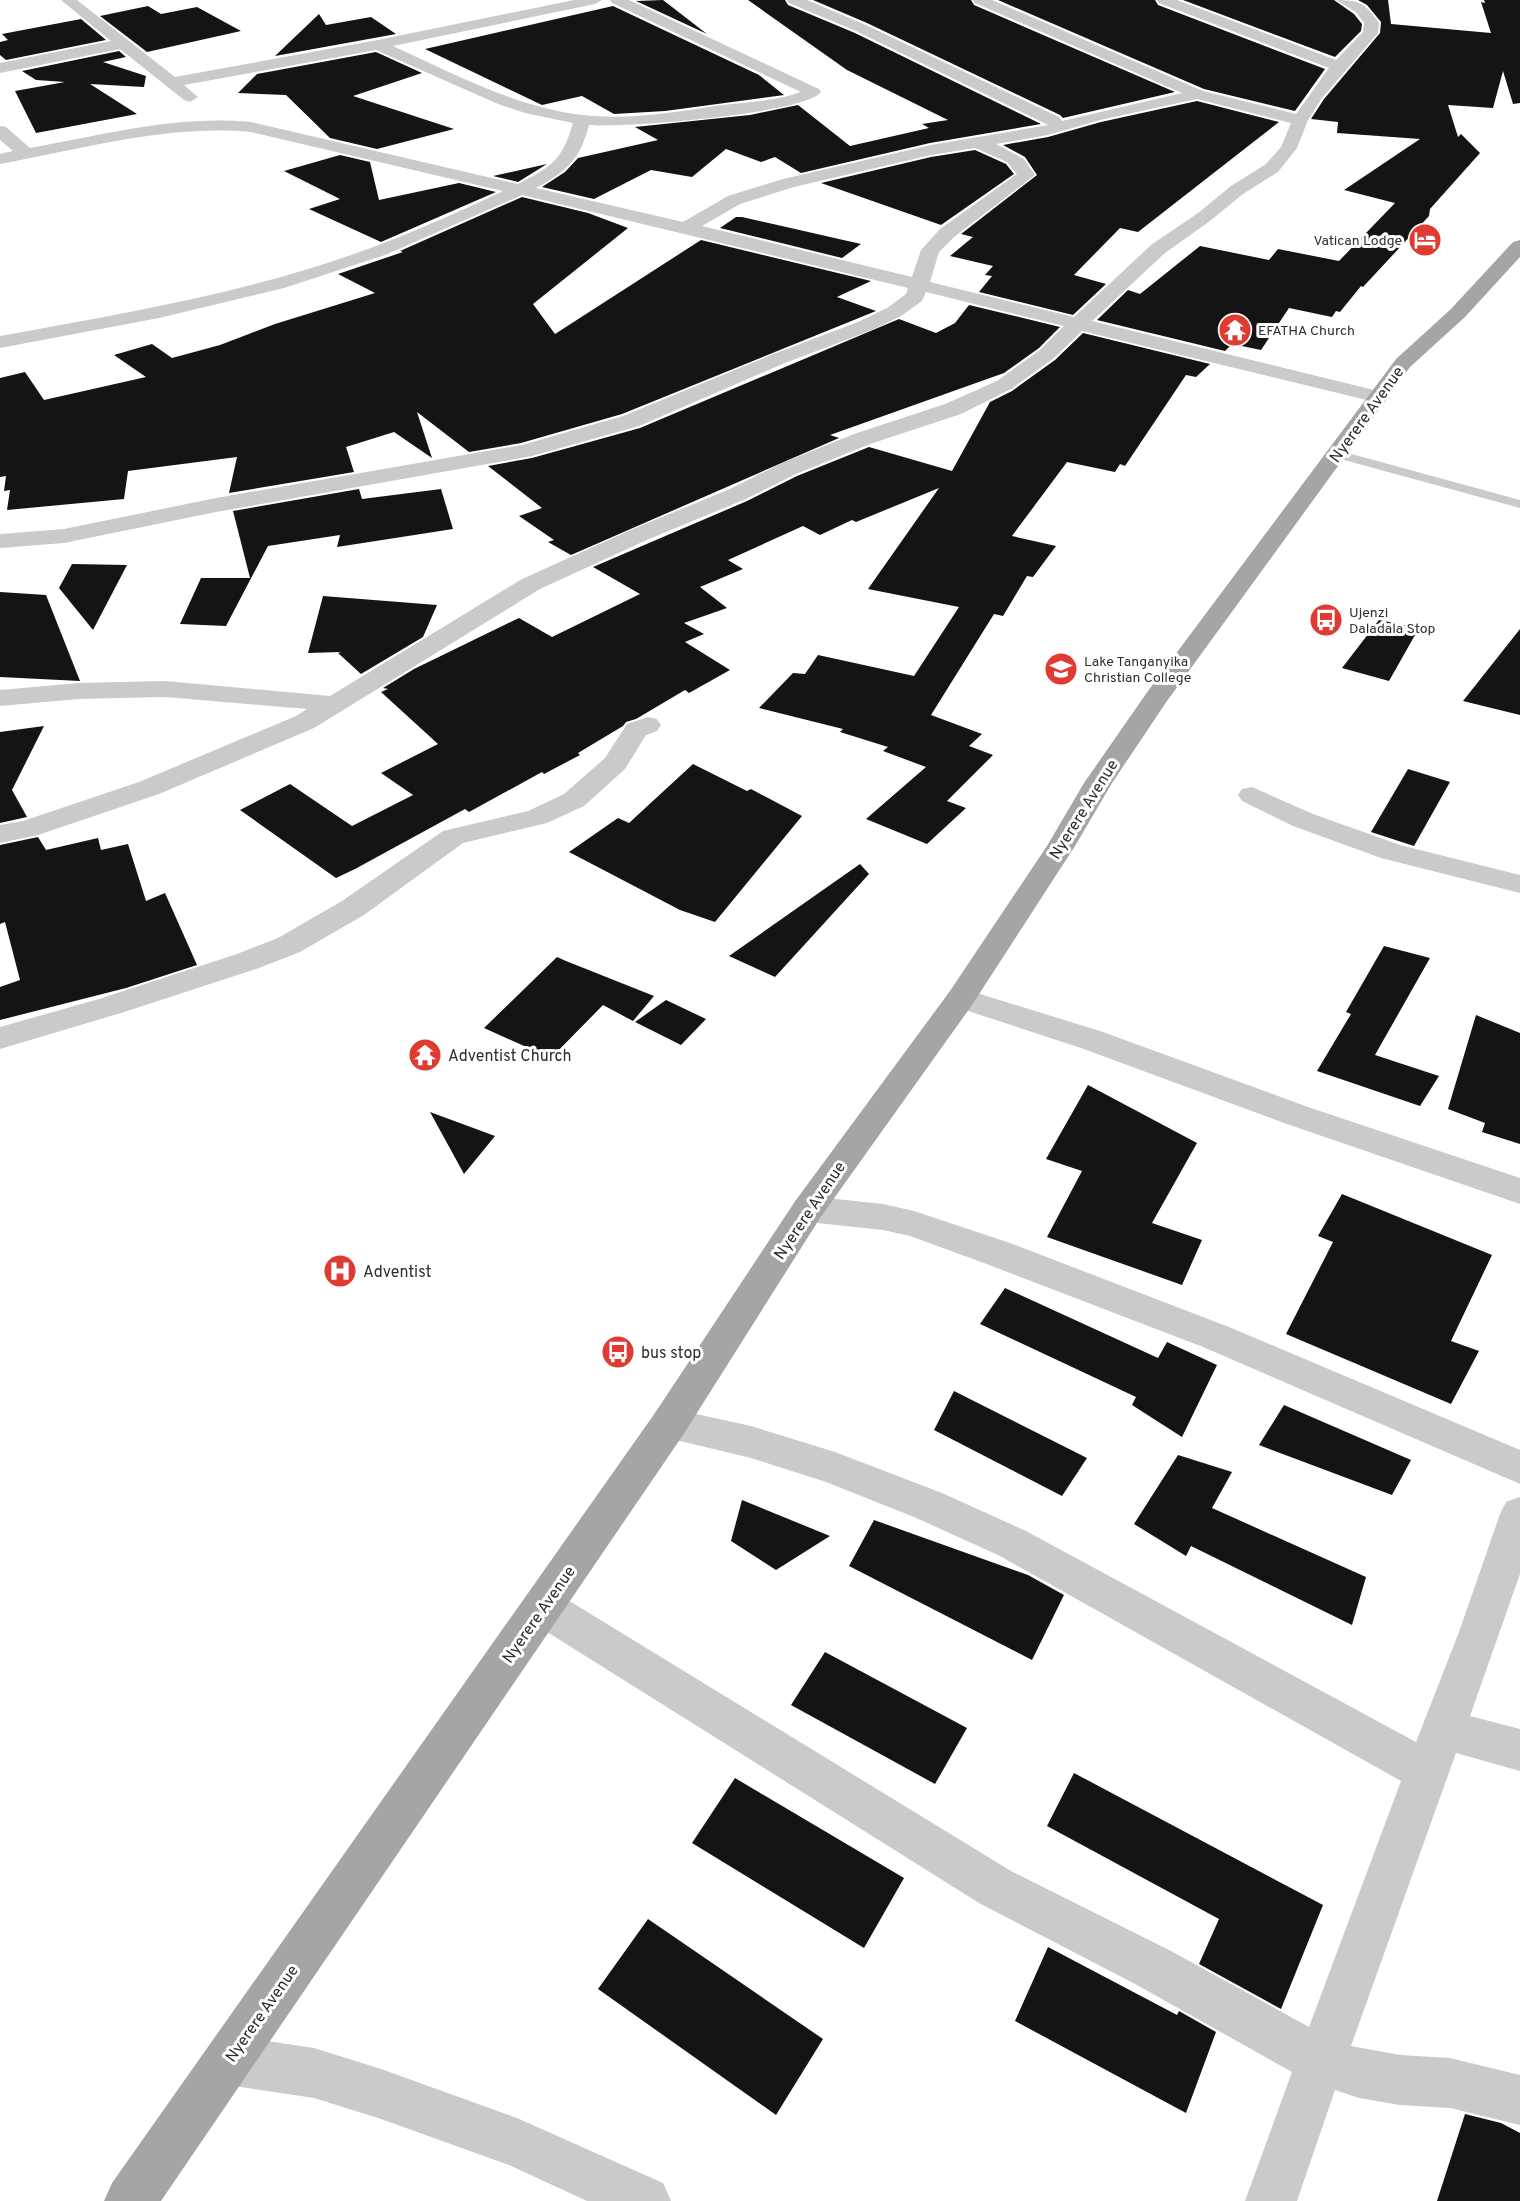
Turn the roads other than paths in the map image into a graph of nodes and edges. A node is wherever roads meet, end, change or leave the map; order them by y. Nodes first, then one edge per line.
1 (68, 0) edge
2 (595, 0) edge
3 (617, 0) edge
4 (794, 0) edge
5 (980, 0) edge
6 (1164, 0) edge
7 (1343, 0) edge
8 (1028, 3) dead end
9 (1001, 8) junction
10 (123, 44) junction
11 (378, 45) junction
12 (1339, 66) junction
13 (0, 68) edge
14 (173, 82) junction
15 (1197, 94) junction
16 (582, 120) junction
17 (1300, 120) junction
18 (221, 124) junction
19 (1055, 127) junction
20 (0, 131) edge
21 (978, 143) junction
22 (26, 154) junction
23 (0, 159) edge
24 (517, 191) junction
25 (686, 228) junction
26 (1520, 246) edge
27 (920, 285) junction
28 (1079, 323) junction
29 (0, 342) edge
30 (1379, 397) junction
31 (1337, 454) junction
32 (1520, 504) edge
33 (0, 541) edge
34 (0, 698) edge
35 (335, 704) junction
36 (648, 725) dead end
37 (1252, 795) dead end
38 (0, 834) edge
39 (1520, 884) edge
40 (961, 998) junction
41 (0, 1038) edge
42 (1520, 1191) edge
43 (808, 1209) junction
44 (669, 1424) junction
45 (1520, 1468) edge
46 (1520, 1514) edge
47 (543, 1607) junction
48 (1443, 1729) junction
49 (1520, 1750) edge
50 (1426, 1771) junction
51 (228, 2060) junction
52 (1322, 2061) junction
53 (1520, 2100) edge
54 (130, 2201) edge
55 (645, 2201) edge
56 (1271, 2201) edge

1 - 10 street
2 - 11 street
3 - 16 street
4 - 19 street
5 - 9 street
6 - 12 street
7 - 12 street
8 - 9 street
9 - 15 street
10 - 13 street
10 - 14 street
11 - 14 street
11 - 16 street
12 - 17 street
14 - 18 street
15 - 17 street
15 - 19 street
16 - 24 street
17 - 28 street
18 - 22 street
18 - 24 street
19 - 21 street
20 - 22 street
21 - 25 street
21 - 27 street
22 - 23 street
24 - 25 street
24 - 29 street
25 - 27 street
26 - 30 main road, Nyerere Avenue
27 - 28 street
27 - 33 street
28 - 30 street
28 - 35 street
30 - 31 main road, Nyerere Avenue
31 - 32 lane
31 - 40 main road, Nyerere Avenue
34 - 35 street
35 - 38 street
36 - 41 street
37 - 39 street
40 - 42 street
40 - 43 main road, Nyerere Avenue
43 - 44 main road, Nyerere Avenue
43 - 45 street
44 - 47 main road, Nyerere Avenue
44 - 50 street
46 - 48 street
47 - 51 main road, Nyerere Avenue
47 - 52 street
48 - 49 street
48 - 50 street
50 - 52 street
51 - 54 main road, Nyerere Avenue
51 - 55 street
52 - 53 street
52 - 56 street

